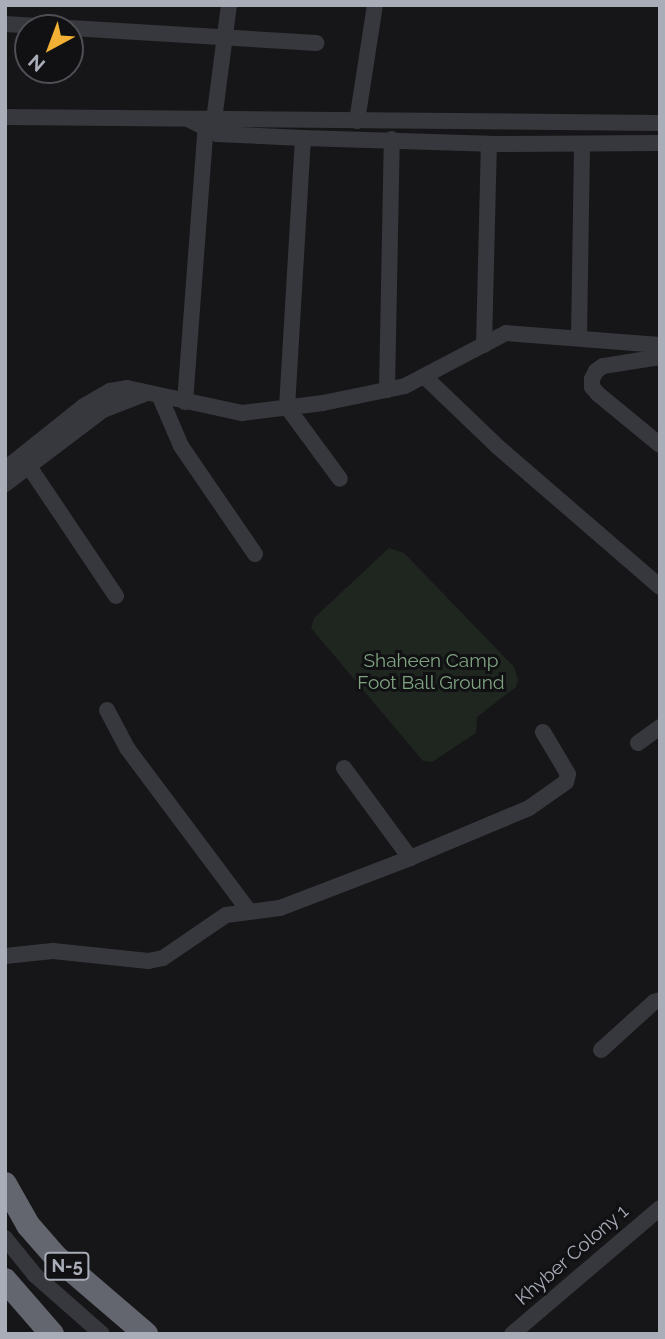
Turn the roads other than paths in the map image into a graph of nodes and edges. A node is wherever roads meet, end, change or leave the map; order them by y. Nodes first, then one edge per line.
1 (229, 5) edge
2 (375, 5) edge
3 (5, 24) edge
4 (225, 37) junction
5 (316, 43) dead end
6 (5, 117) edge
7 (357, 121) junction
8 (204, 123) junction
9 (660, 123) edge
10 (303, 138) junction
11 (392, 139) junction
12 (660, 143) edge
13 (489, 144) junction
14 (582, 144) junction
15 (579, 338) junction
16 (484, 345) junction
17 (660, 345) edge
18 (660, 357) edge
19 (424, 376) junction
20 (387, 390) junction
21 (155, 395) junction
22 (185, 402) junction
23 (288, 407) junction
24 (660, 445) edge
25 (26, 461) junction
26 (5, 469) edge
27 (341, 479) dead end
28 (5, 484) edge
29 (255, 554) dead end
30 (660, 587) edge
31 (116, 596) dead end
32 (107, 710) dead end
33 (660, 727) edge
34 (543, 732) dead end
35 (638, 743) dead end
36 (344, 768) dead end
37 (410, 858) junction
38 (250, 911) junction
39 (5, 956) edge
40 (660, 1000) edge
41 (601, 1050) dead end
42 (5, 1184) edge
43 (660, 1208) edge
44 (5, 1238) edge
45 (5, 1280) edge
46 (52, 1334) edge
47 (102, 1334) edge
48 (146, 1334) edge
49 (512, 1334) edge

1 - 4 street
2 - 7 street
3 - 4 street
4 - 5 street
4 - 8 street
6 - 8 street
7 - 8 street
7 - 9 street
8 - 10 street
8 - 22 street
10 - 11 street
10 - 23 street
11 - 13 street
11 - 20 street
12 - 14 street
13 - 14 street
13 - 16 street
14 - 15 street
15 - 16 street
15 - 17 street
16 - 19 street
18 - 24 street
19 - 20 street
19 - 30 street
20 - 23 street
21 - 22 street
21 - 25 street
21 - 29 street
22 - 23 street
23 - 27 street
25 - 26 street
25 - 28 street
25 - 31 street
32 - 38 street
33 - 35 street
34 - 37 street
36 - 37 street
37 - 38 street
38 - 39 street
40 - 41 street
42 - 48 highway, N-5
43 - 49 street, Khyber Colony 1
44 - 47 street
45 - 46 highway, N-5

